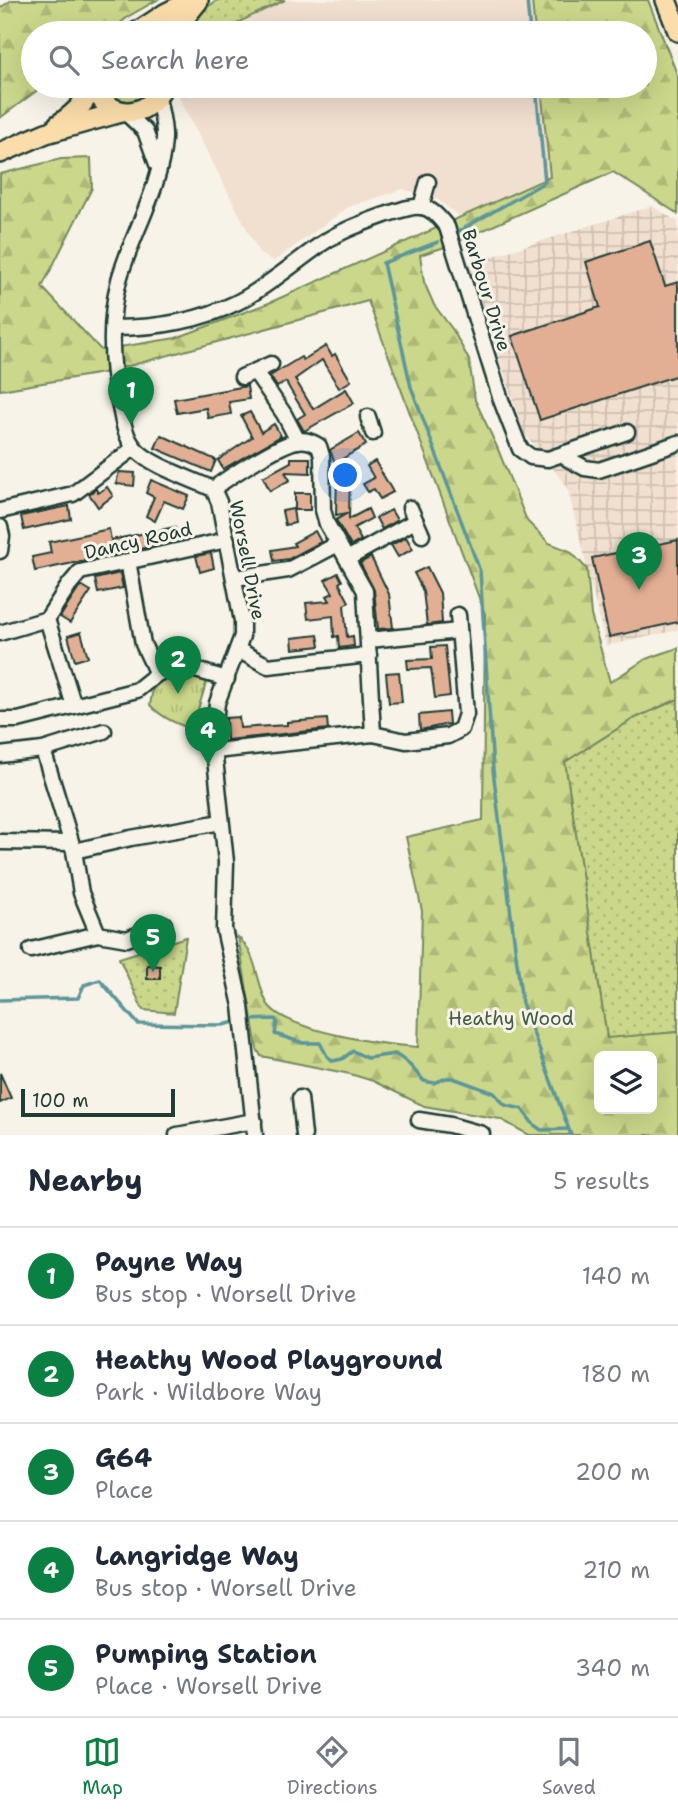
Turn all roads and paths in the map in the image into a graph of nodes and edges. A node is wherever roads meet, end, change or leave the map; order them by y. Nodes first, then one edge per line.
1 (192, 0) edge
2 (199, 0) edge
3 (666, 0) edge
4 (156, 21) edge
5 (182, 21) edge
6 (678, 31) edge
7 (88, 98) edge
8 (101, 98) edge
9 (154, 98) edge
10 (161, 98) edge
11 (123, 113) junction
12 (46, 133) junction
13 (0, 153) edge
14 (158, 168) junction
15 (428, 182) dead end
16 (421, 207) junction
17 (113, 328) junction
18 (271, 364) dead end
19 (368, 417) dead end
20 (627, 432) dead end
21 (373, 433) dead end
22 (298, 441) junction
23 (678, 443) edge
24 (134, 448) junction
25 (565, 453) junction
26 (213, 489) junction
27 (0, 511) edge
28 (0, 527) edge
29 (422, 535) dead end
30 (227, 540) junction
31 (338, 544) junction
32 (0, 551) edge
33 (347, 559) junction
34 (128, 561) junction
35 (235, 578) junction
36 (458, 615) dead end
37 (47, 619) junction
38 (459, 631) junction
39 (0, 633) edge
40 (369, 648) junction
41 (238, 650) junction
42 (157, 674) junction
43 (227, 679) junction
44 (74, 706) junction
45 (0, 720) edge
46 (104, 731) dead end
47 (373, 734) junction
48 (43, 750) junction
49 (215, 751) junction
50 (0, 755) edge
51 (221, 822) junction
52 (0, 842) edge
53 (71, 845) junction
54 (164, 925) dead end
55 (98, 934) junction
56 (31, 950) dead end
57 (299, 1098) dead end
58 (419, 1120) dead end
59 (254, 1128) edge
60 (448, 1130) edge
61 (482, 1134) edge
62 (177, 1135) edge
63 (304, 1135) edge

1 - 4 highway
2 - 5 highway
3 - 6 highway
7 - 12 highway
8 - 11 highway
9 - 11 highway
10 - 14 street
11 - 12 highway
11 - 14 street
12 - 13 highway
14 - 17 street
15 - 16 street
16 - 17 street
16 - 25 street, Barbour Drive
17 - 24 street
18 - 22 street
19 - 21 street
20 - 25 street, Barbour Drive
22 - 26 street
22 - 31 street
23 - 25 street
24 - 26 street, Worsell Drive
24 - 27 street
26 - 30 street, Worsell Drive
28 - 32 street
29 - 33 street
30 - 34 street, Dancy Road
30 - 35 street, Worsell Drive
31 - 33 street
31 - 35 street
33 - 40 street
34 - 37 street, Dancy Road
34 - 42 street
35 - 41 street, Worsell Drive
36 - 38 street
37 - 39 street
37 - 44 street
38 - 40 street
38 - 47 street
40 - 41 street
40 - 47 street
41 - 43 street, Worsell Drive
42 - 43 street
42 - 44 street
43 - 49 street, Worsell Drive
44 - 45 street
46 - 48 street
47 - 49 street
48 - 50 street
48 - 53 street
49 - 51 street, Worsell Drive
51 - 53 street
51 - 59 street, Worsell Drive
52 - 53 street
53 - 55 street
54 - 55 street
55 - 56 street
57 - 63 street
58 - 60 street
59 - 62 street
60 - 61 street

